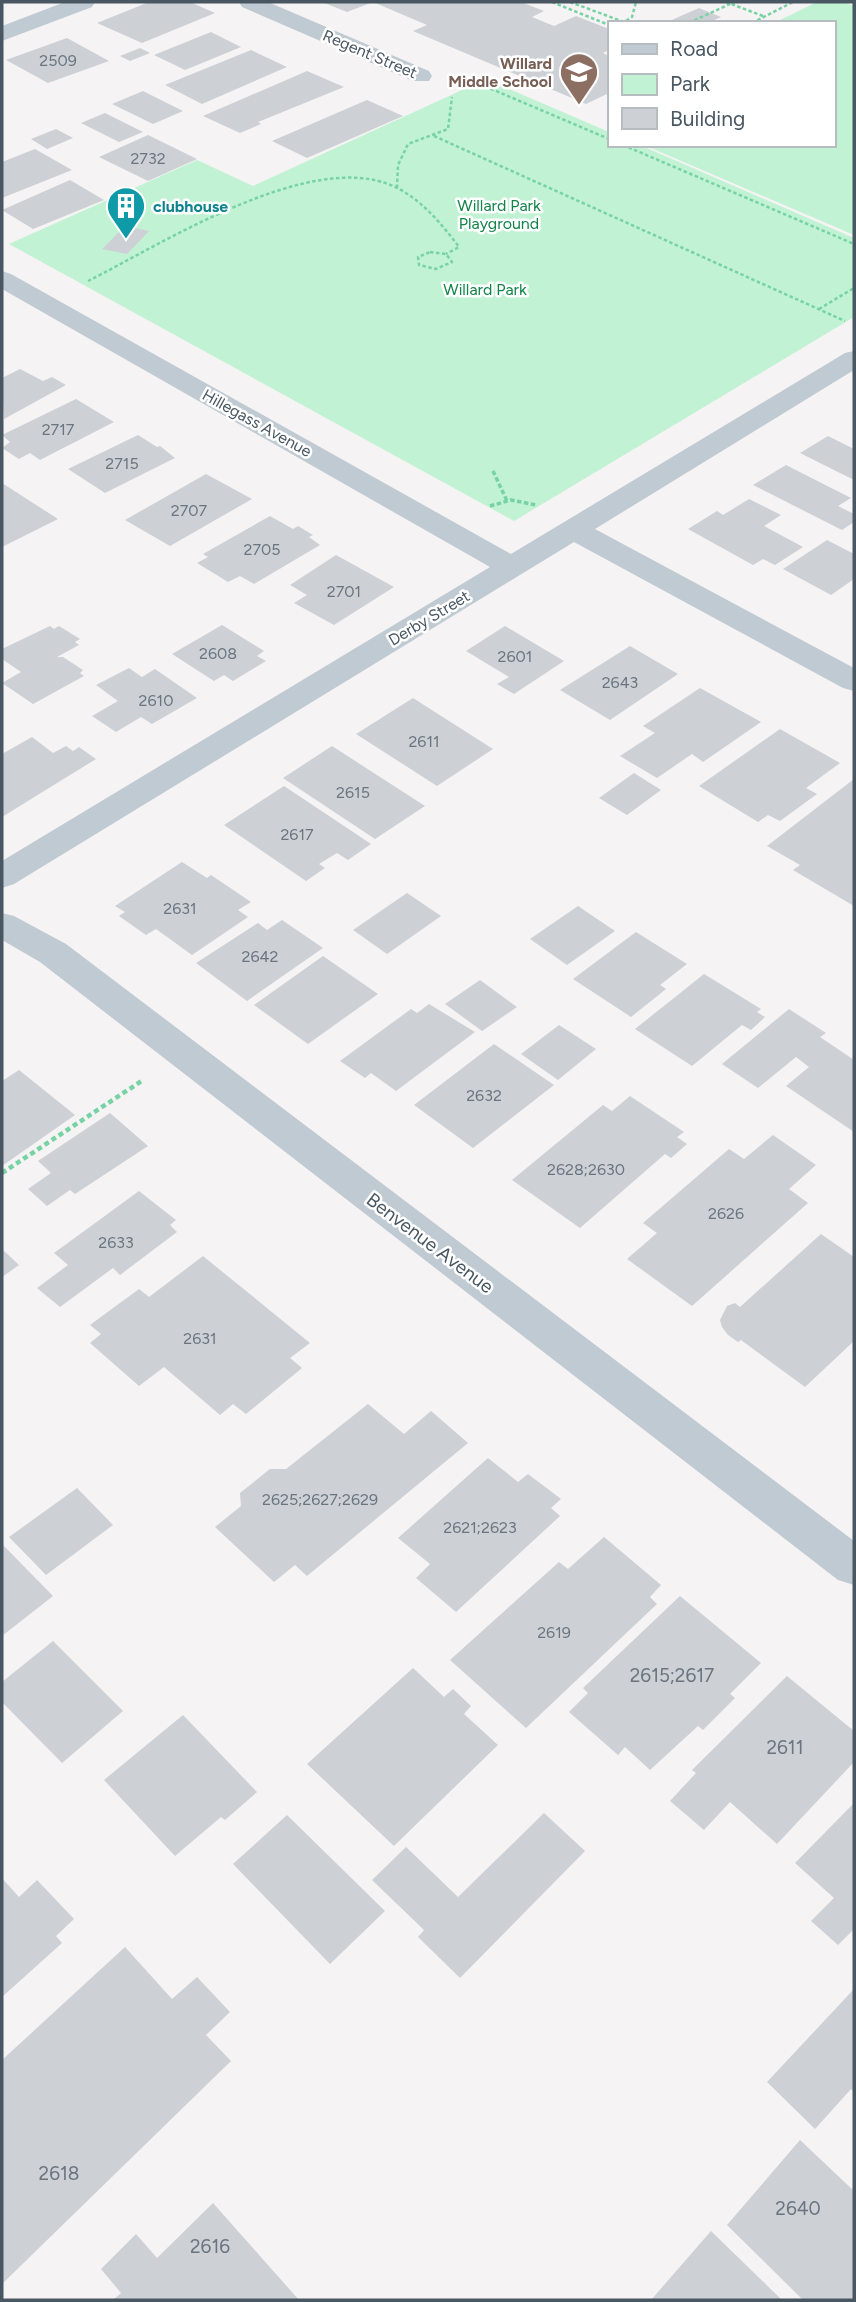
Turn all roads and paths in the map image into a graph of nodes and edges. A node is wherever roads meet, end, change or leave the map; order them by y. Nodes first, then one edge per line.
1 (83, 2) edge
2 (250, 2) edge
3 (552, 2) edge
4 (570, 2) edge
5 (636, 2) edge
6 (730, 2) edge
7 (793, 2) edge
8 (764, 17) junction
9 (621, 21) edge
10 (626, 21) edge
11 (693, 21) edge
12 (756, 21) edge
13 (608, 25) edge
14 (2, 34) edge
15 (421, 76) junction
16 (434, 136) junction
17 (608, 139) edge
18 (628, 147) edge
19 (397, 188) junction
20 (854, 244) edge
21 (446, 254) junction
22 (2, 279) edge
23 (854, 288) edge
24 (43, 302) junction
25 (819, 309) junction
26 (854, 325) edge
27 (854, 359) edge
28 (492, 471) dead end
29 (507, 500) junction
30 (576, 529) junction
31 (447, 530) junction
32 (512, 567) junction
33 (854, 681) edge
34 (2, 876) edge
35 (2, 925) edge
36 (182, 1054) junction
37 (2, 1173) edge
38 (854, 1566) edge

1 - 14 street
2 - 15 street, Regent Street
3 - 13 path
4 - 9 path
5 - 10 path
6 - 8 path
6 - 11 path
7 - 8 path
8 - 12 path
15 - 16 path
15 - 17 path, Regent Street
16 - 19 path
16 - 25 path
18 - 20 path
19 - 21 path
19 - 24 path
21 - 21 path
22 - 24 street, Hillegass Avenue
23 - 25 path
24 - 31 street, Hillegass Avenue
25 - 26 path
27 - 30 street, Derby Street
28 - 29 path
29 - 30 path
29 - 31 path
30 - 32 street, Derby Street
30 - 33 street
31 - 32 street, Hillegass Avenue
32 - 34 street, Derby Street
35 - 36 street, Benvenue Avenue
36 - 37 path
36 - 38 street, Benvenue Avenue

